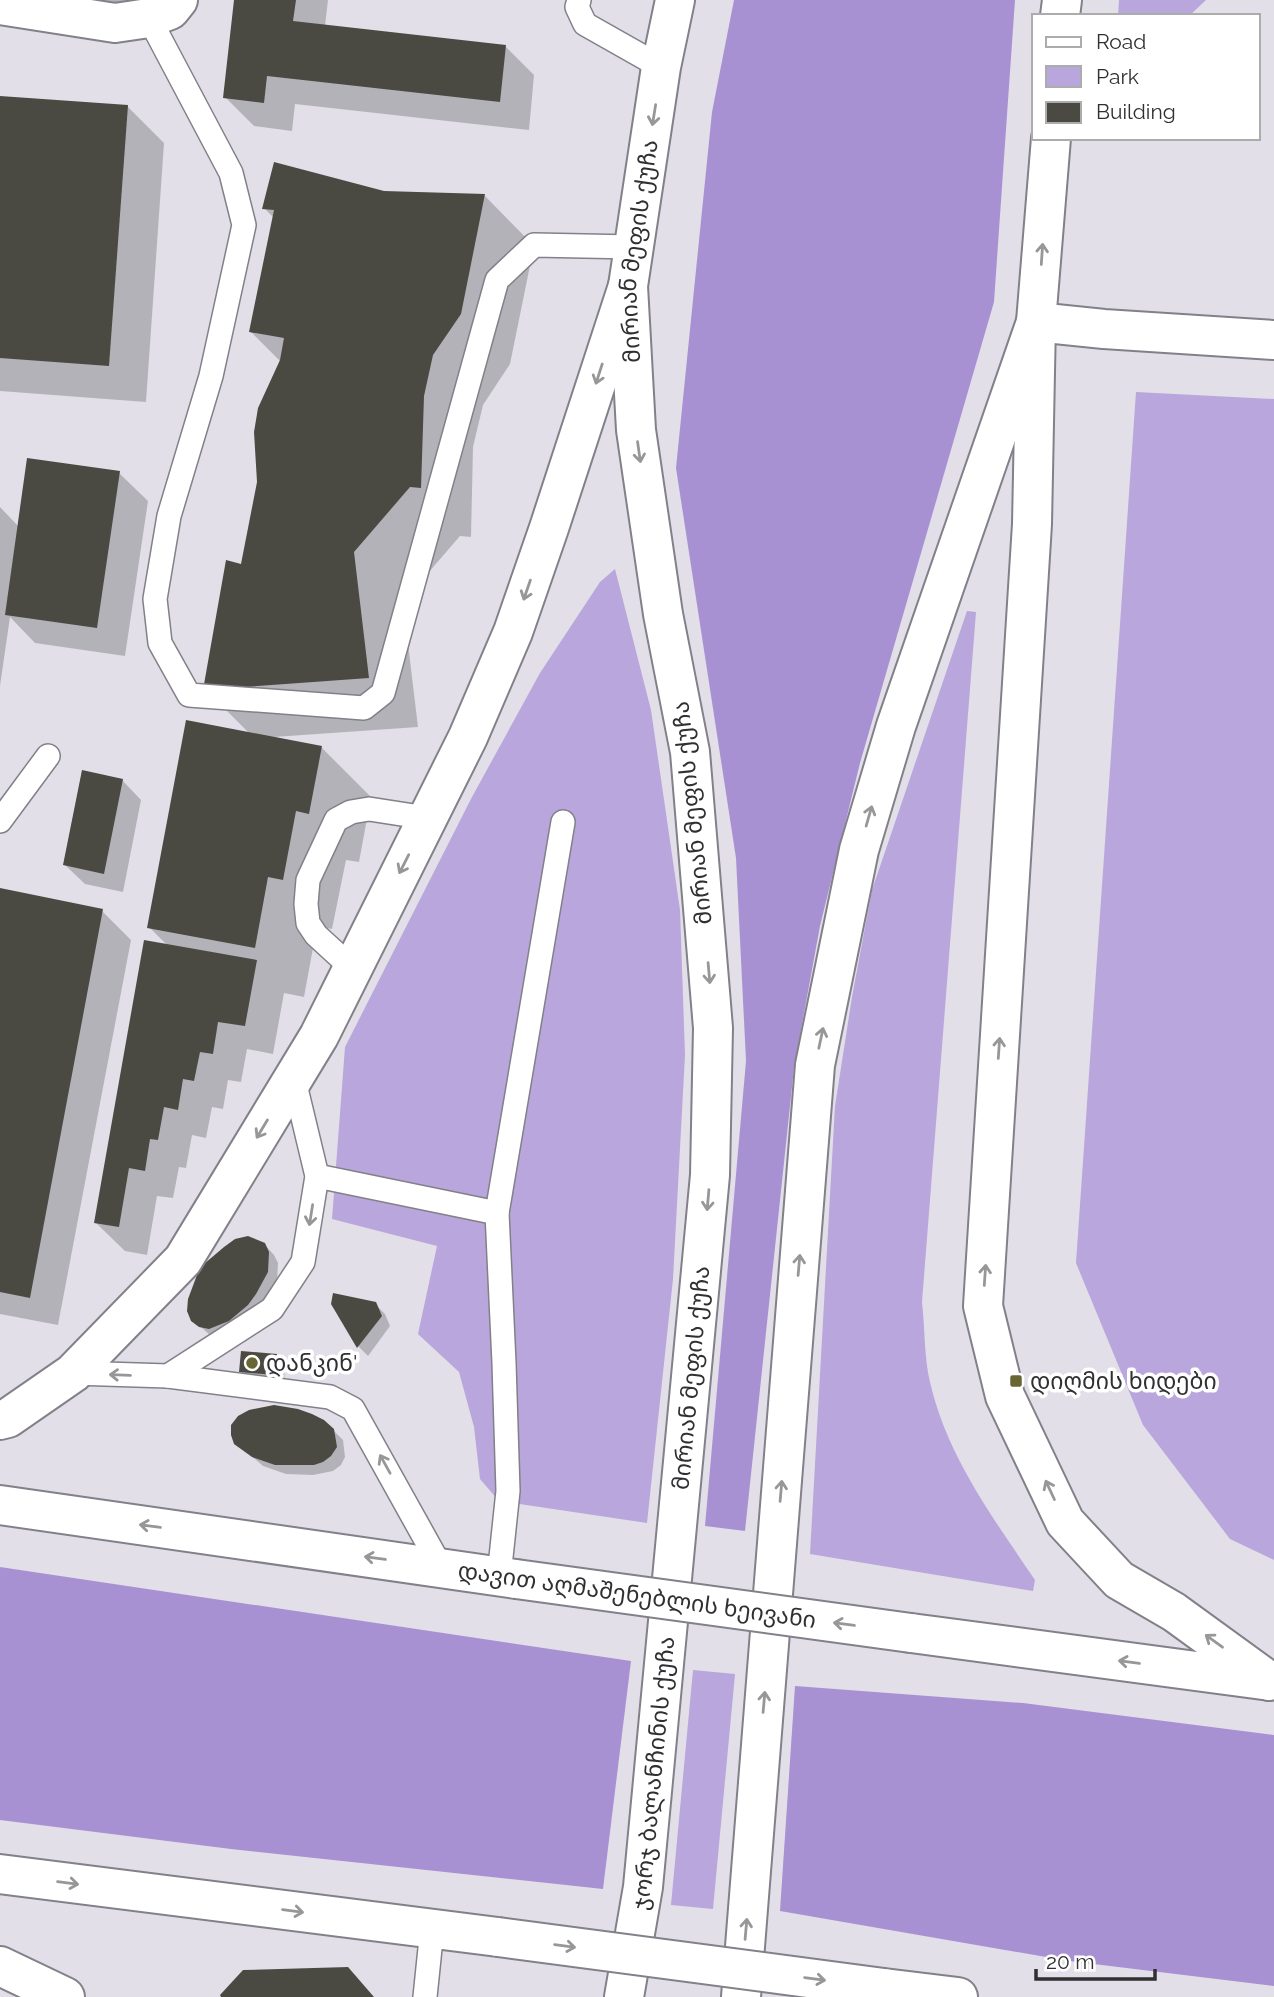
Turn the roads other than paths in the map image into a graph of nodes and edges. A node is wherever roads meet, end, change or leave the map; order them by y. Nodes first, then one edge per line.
1 (579, 0) edge
2 (675, 0) edge
3 (0, 5) edge
4 (163, 9) edge
5 (661, 67) junction
6 (1051, 140) edge
7 (634, 247) junction
8 (628, 286) junction
9 (1036, 322) junction
10 (1274, 340) edge
11 (48, 755) dead end
12 (427, 818) junction
13 (0, 821) edge
14 (563, 822) dead end
15 (352, 968) junction
16 (293, 1076) junction
17 (317, 1176) junction
18 (497, 1213) junction
19 (73, 1373) junction
20 (168, 1376) junction
21 (0, 1420) edge
22 (0, 1505) edge
23 (675, 1548) joint
24 (441, 1567) junction
25 (507, 1577) junction
26 (1272, 1681) edge
27 (0, 1874) edge
28 (432, 1929) junction
29 (0, 1966) edge
30 (65, 1997) edge
31 (425, 1997) edge
32 (624, 1997) edge
33 (741, 1997) edge
34 (958, 1997) edge

1 - 5 lane
2 - 5 main road, მირიან მეფის ქუჩა
3 - 4 main road
4 - 7 lane
5 -> 7 main road, მირიან მეფის ქუჩა
9 -> 6 main road
7 - 8 main road, მირიან მეფის ქუჩა
8 -> 12 main road
8 -> 23 main road, მირიან მეფის ქუჩა
9 - 10 main road
26 -> 9 main road
33 -> 9 main road
11 - 13 lane
12 -> 15 main road
12 - 15 lane
14 - 18 lane
15 - 16 main road
16 - 17 lane
16 -> 19 main road
17 - 18 lane
17 -> 20 lane
18 - 25 lane
20 -> 19 lane
19 - 21 main road
24 -> 20 lane
24 -> 22 main road, დავით აღმაშენებლის ხეივანი
23 - 32 main road, ჯორჯ ბალანჩინის ქუჩა
24 - 25 main road, დავით აღმაშენებლის ხეივანი
26 -> 25 main road, დავით აღმაშენებლის ხეივანი, bridge
27 -> 28 main road
28 - 31 lane
28 -> 34 main road, bridge
29 - 30 main road

